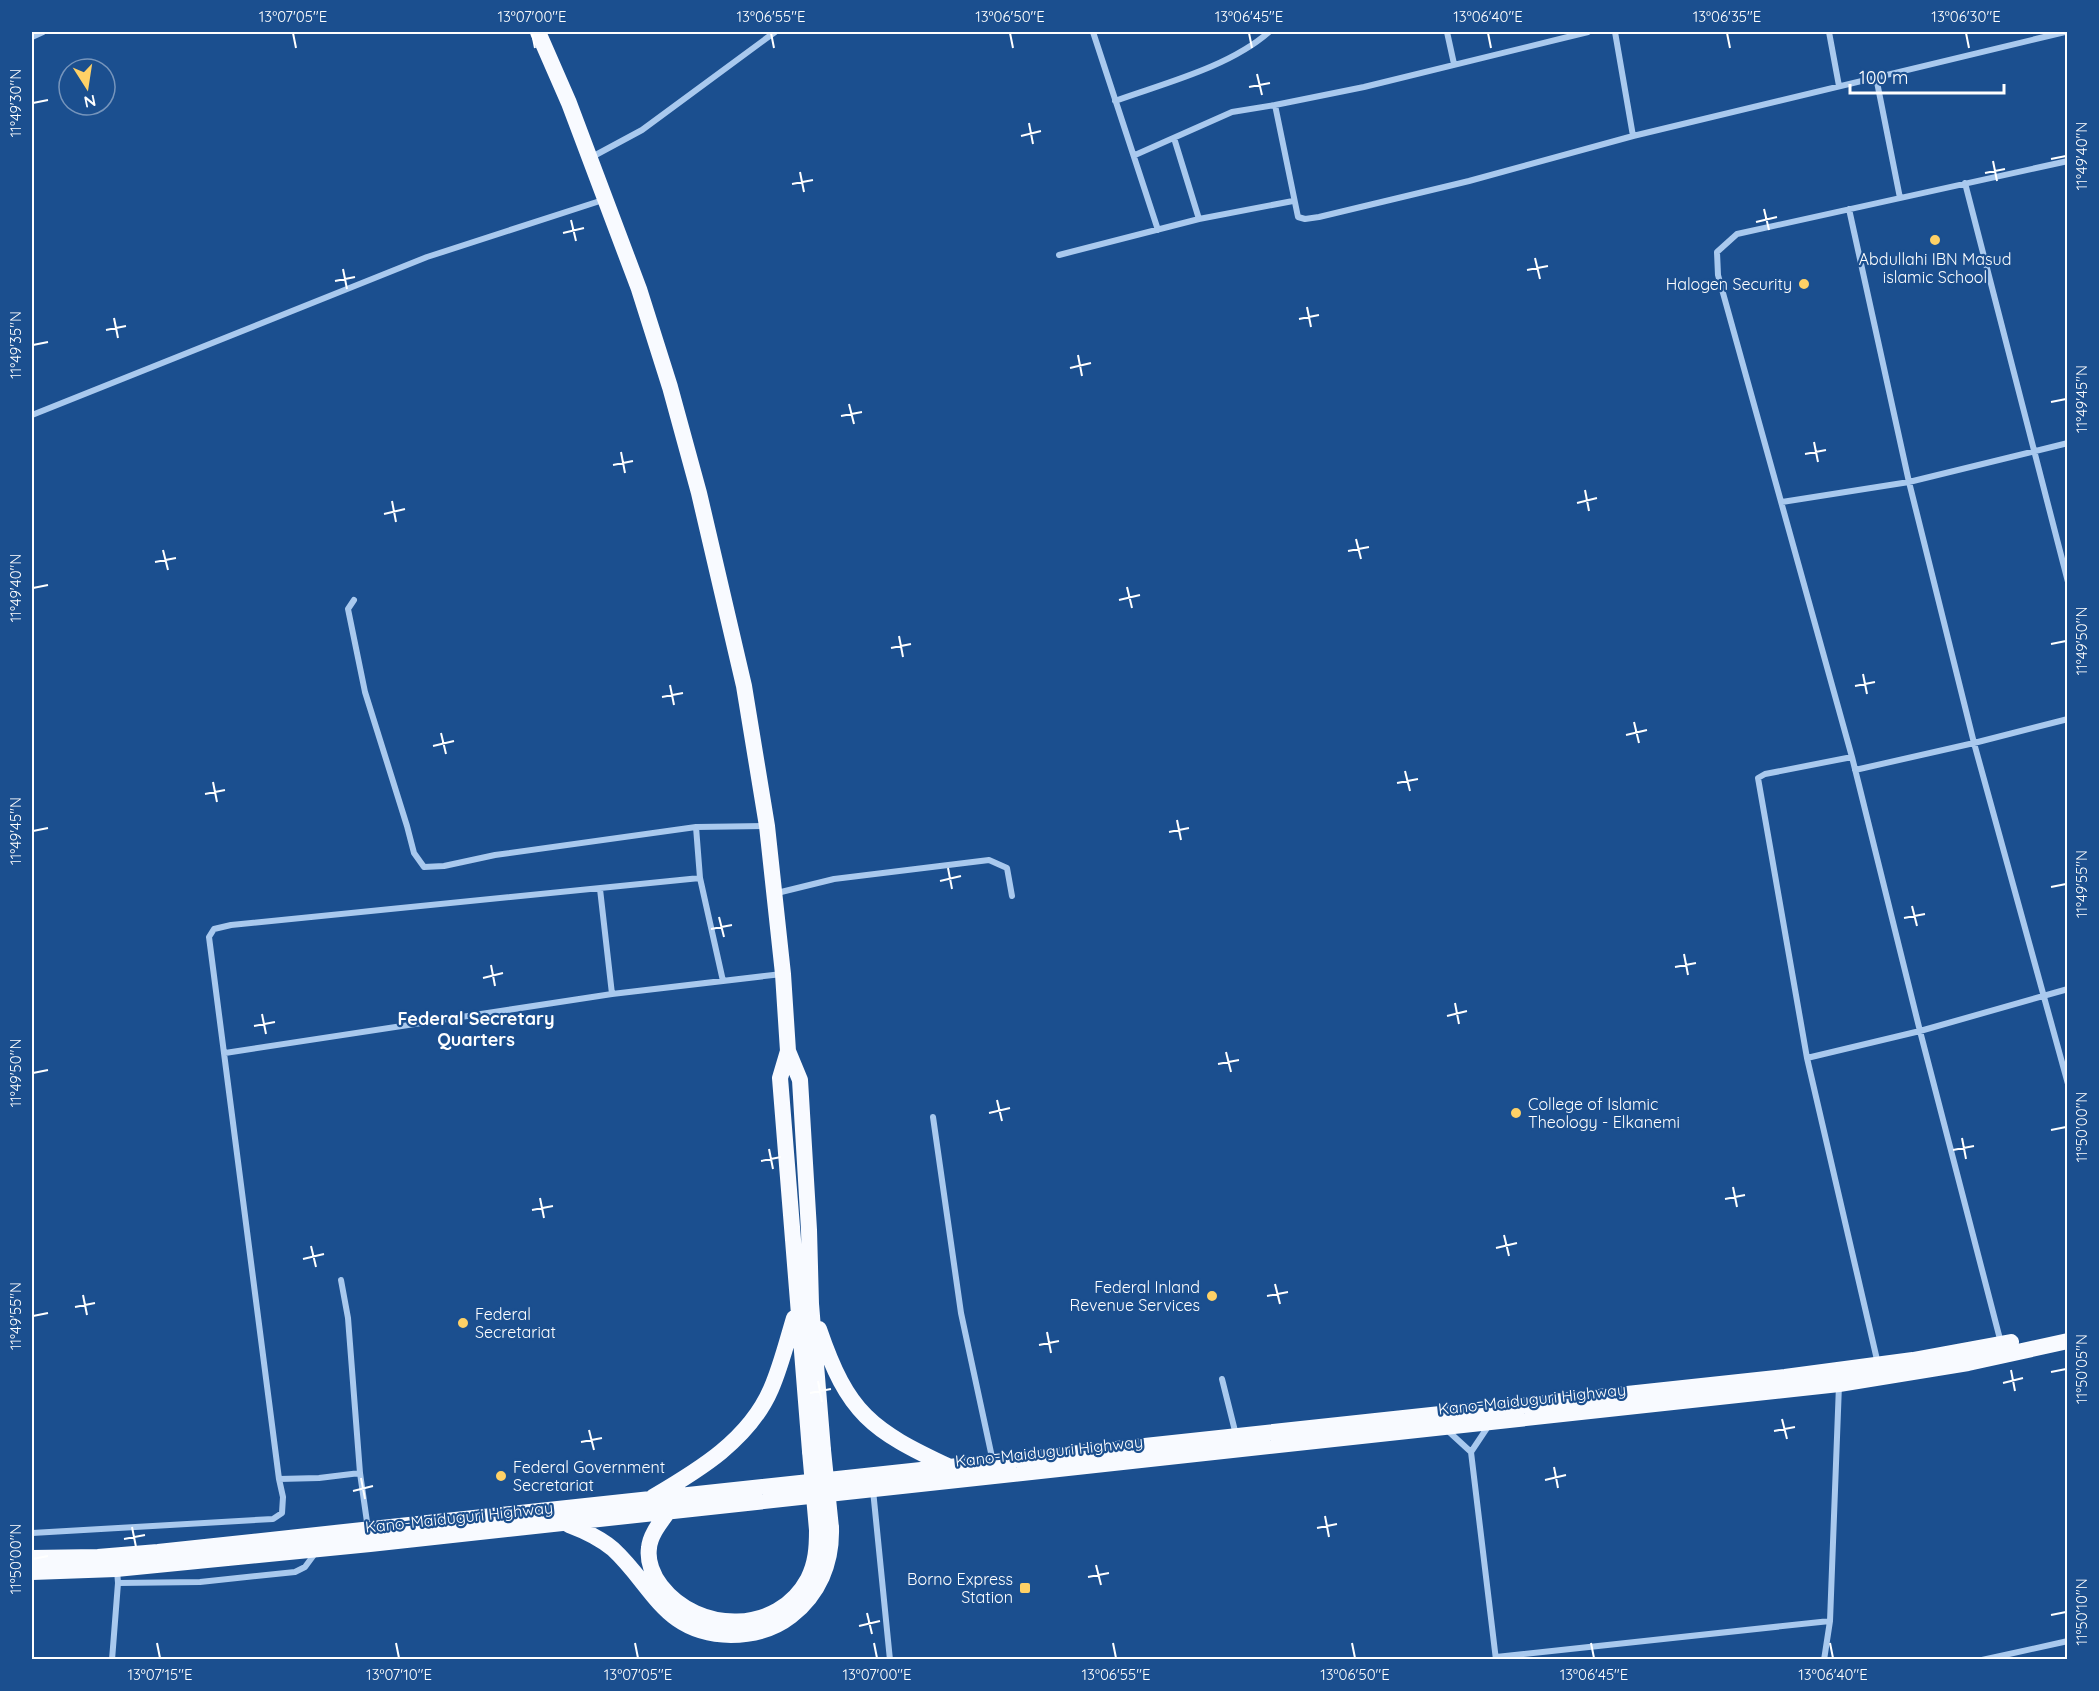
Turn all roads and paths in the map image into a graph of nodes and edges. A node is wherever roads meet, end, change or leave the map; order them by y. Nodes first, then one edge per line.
1 (43, 32) edge
2 (538, 32) edge
3 (775, 32) edge
4 (1094, 32) edge
5 (1269, 32) edge
6 (1447, 32) edge
7 (1588, 32) edge
8 (1615, 32) edge
9 (1829, 32) edge
10 (2064, 32) edge
11 (1570, 34) edge
12 (32, 37) edge
13 (1454, 64) junction
14 (1876, 77) junction
15 (1839, 86) junction
16 (1115, 101) junction
17 (1275, 105) junction
18 (1633, 136) junction
19 (1174, 138) junction
20 (1135, 155) junction
21 (590, 158) junction
22 (2067, 161) edge
23 (1965, 183) junction
24 (1900, 198) junction
25 (606, 199) junction
26 (1293, 201) junction
27 (1849, 209) junction
28 (1199, 219) junction
29 (1158, 230) junction
30 (1059, 255) dead end
31 (32, 415) edge
32 (2067, 443) edge
33 (2034, 453) junction
34 (1910, 482) junction
35 (1782, 502) junction
36 (2067, 582) edge
37 (354, 600) dead end
38 (2067, 719) edge
39 (1974, 743) junction
40 (1852, 757) junction
41 (1855, 770) junction
42 (767, 826) junction
43 (696, 827) junction
44 (700, 878) junction
45 (600, 889) junction
46 (773, 894) junction
47 (1012, 896) dead end
48 (783, 974) junction
49 (723, 981) junction
50 (2067, 989) edge
51 (612, 994) junction
52 (2044, 995) junction
53 (1920, 1031) junction
54 (225, 1053) junction
55 (1807, 1058) junction
56 (2067, 1084) edge
57 (933, 1117) dead end
58 (341, 1280) dead end
59 (804, 1306) junction
60 (2067, 1330) edge
61 (2067, 1341) edge
62 (2001, 1345) junction
63 (1878, 1365) junction
64 (1222, 1379) dead end
65 (1839, 1384) junction
66 (1491, 1422) junction
67 (1444, 1427) junction
68 (1236, 1436) junction
69 (1471, 1452) junction
70 (993, 1462) junction
71 (951, 1467) junction
72 (360, 1473) junction
73 (279, 1479) junction
74 (873, 1490) junction
75 (648, 1499) junction
76 (668, 1512) junction
77 (565, 1524) junction
78 (824, 1529) junction
79 (32, 1533) edge
80 (369, 1537) junction
81 (32, 1558) edge
82 (32, 1572) edge
83 (117, 1576) junction
84 (1830, 1621) junction
85 (2067, 1641) edge
86 (1496, 1658) edge
87 (112, 1659) edge
88 (890, 1659) edge
89 (1824, 1659) edge
90 (1982, 1659) edge

1 - 12 street
2 - 21 highway
3 - 21 street
4 - 16 street
5 - 16 street
6 - 13 street
7 - 11 street
8 - 18 street
9 - 15 street
10 - 14 street
11 - 13 street
13 - 17 street
14 - 15 street
14 - 24 street
15 - 18 street
16 - 20 street
17 - 19 street
17 - 26 street
18 - 26 street
19 - 20 street
19 - 28 street
20 - 29 street
21 - 25 highway
22 - 23 street
23 - 24 street
23 - 33 street
24 - 27 street
25 - 31 street
25 - 42 highway
26 - 28 street
27 - 34 street
27 - 35 street
28 - 29 street
29 - 30 street
32 - 33 street
33 - 34 street
33 - 36 street
34 - 35 street
34 - 39 street
35 - 40 street
37 - 43 street
38 - 39 street
39 - 41 street
39 - 52 street
40 - 41 street
40 - 55 street
41 - 53 street
42 - 43 street
42 - 46 highway
43 - 44 street
44 - 45 street
44 - 49 street
45 - 51 street
45 - 54 street
46 - 47 street
46 - 48 highway
48 - 49 street
48 - 59 highway
49 - 51 street
50 - 52 street
51 - 54 street
52 - 53 street
52 - 56 street
53 - 55 street
53 - 62 street
54 - 73 street
55 - 63 street
57 - 70 street
58 - 72 street
59 - 71 highway
59 - 75 highway
59 - 78 highway, bridge
60 - 62 highway, Kano-Maiduguri Highway
61 - 65 highway, Kano-Maiduguri Highway
62 - 63 highway, Kano-Maiduguri Highway
63 - 68 highway, Kano-Maiduguri Highway
64 - 68 street
65 - 66 highway, Kano-Maiduguri Highway
65 - 84 street
66 - 67 highway, Kano-Maiduguri Highway
66 - 69 street
67 - 69 street
67 - 74 highway, Kano-Maiduguri Highway
68 - 70 highway, Kano-Maiduguri Highway
69 - 86 street
70 - 71 highway, Kano-Maiduguri Highway
71 - 75 highway, Kano-Maiduguri Highway
72 - 73 street
72 - 80 street
73 - 79 street
74 - 76 highway, Kano-Maiduguri Highway
74 - 88 street
75 - 80 highway, Kano-Maiduguri Highway
76 - 77 highway, Kano-Maiduguri Highway
76 - 78 highway
77 - 78 highway
77 - 80 highway, Kano-Maiduguri Highway
80 - 81 highway, Kano-Maiduguri Highway
80 - 83 highway, Kano-Maiduguri Highway
82 - 83 highway, Kano-Maiduguri Highway
83 - 87 street
84 - 86 street
84 - 89 street
85 - 90 street

